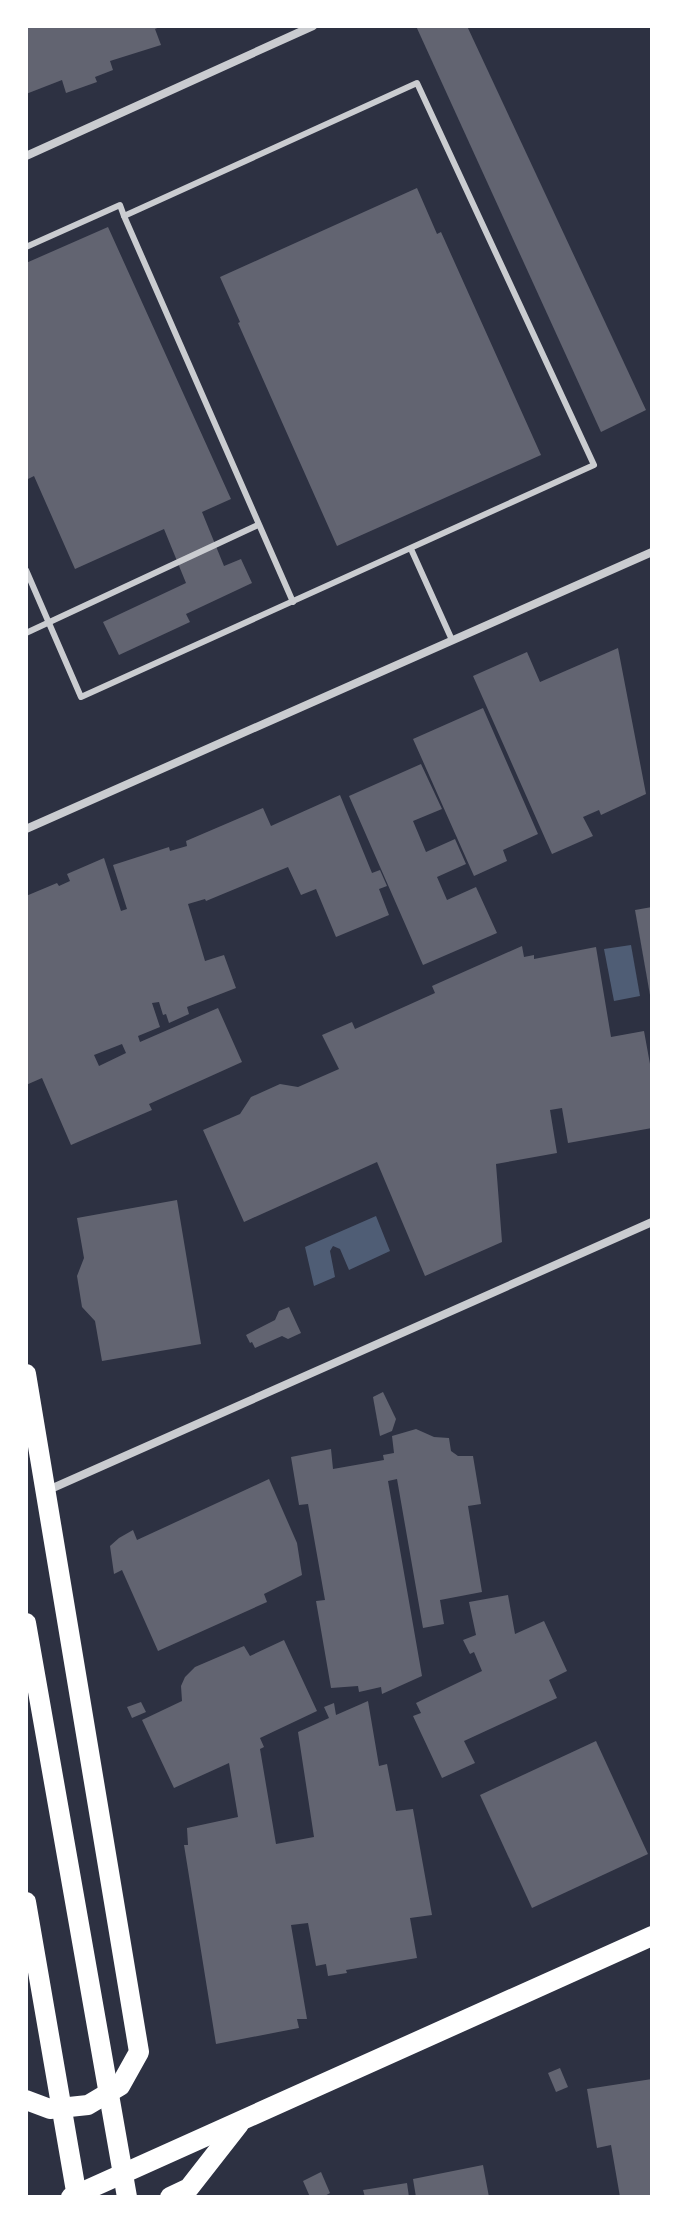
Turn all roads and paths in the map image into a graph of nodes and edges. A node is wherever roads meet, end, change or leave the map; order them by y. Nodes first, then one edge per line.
1 (313, 26) edge
2 (26, 156) edge
3 (124, 216) junction
4 (26, 247) edge
5 (258, 525) junction
6 (411, 549) junction
7 (652, 552) edge
8 (26, 570) edge
9 (293, 602) junction
10 (49, 623) junction
11 (26, 633) edge
12 (452, 640) junction
13 (26, 829) edge
14 (652, 1222) edge
15 (26, 1374) edge
16 (46, 1491) junction
17 (26, 1623) edge
18 (26, 1902) edge
19 (652, 1936) edge
20 (26, 2100) edge
21 (241, 2121) junction
22 (182, 2194) edge
23 (74, 2197) edge
24 (127, 2197) edge

1 - 2 street
3 - 4 lane
3 - 5 lane
3 - 6 lane
5 - 9 lane
5 - 10 lane
6 - 9 lane
6 - 12 lane
7 - 12 street
8 - 10 lane
9 - 10 lane
10 - 11 lane
12 - 13 street
14 - 16 street
15 - 16 main road
16 - 20 main road
17 - 24 main road
18 - 23 main road
19 - 21 main road
21 - 22 main road
21 - 23 main road

